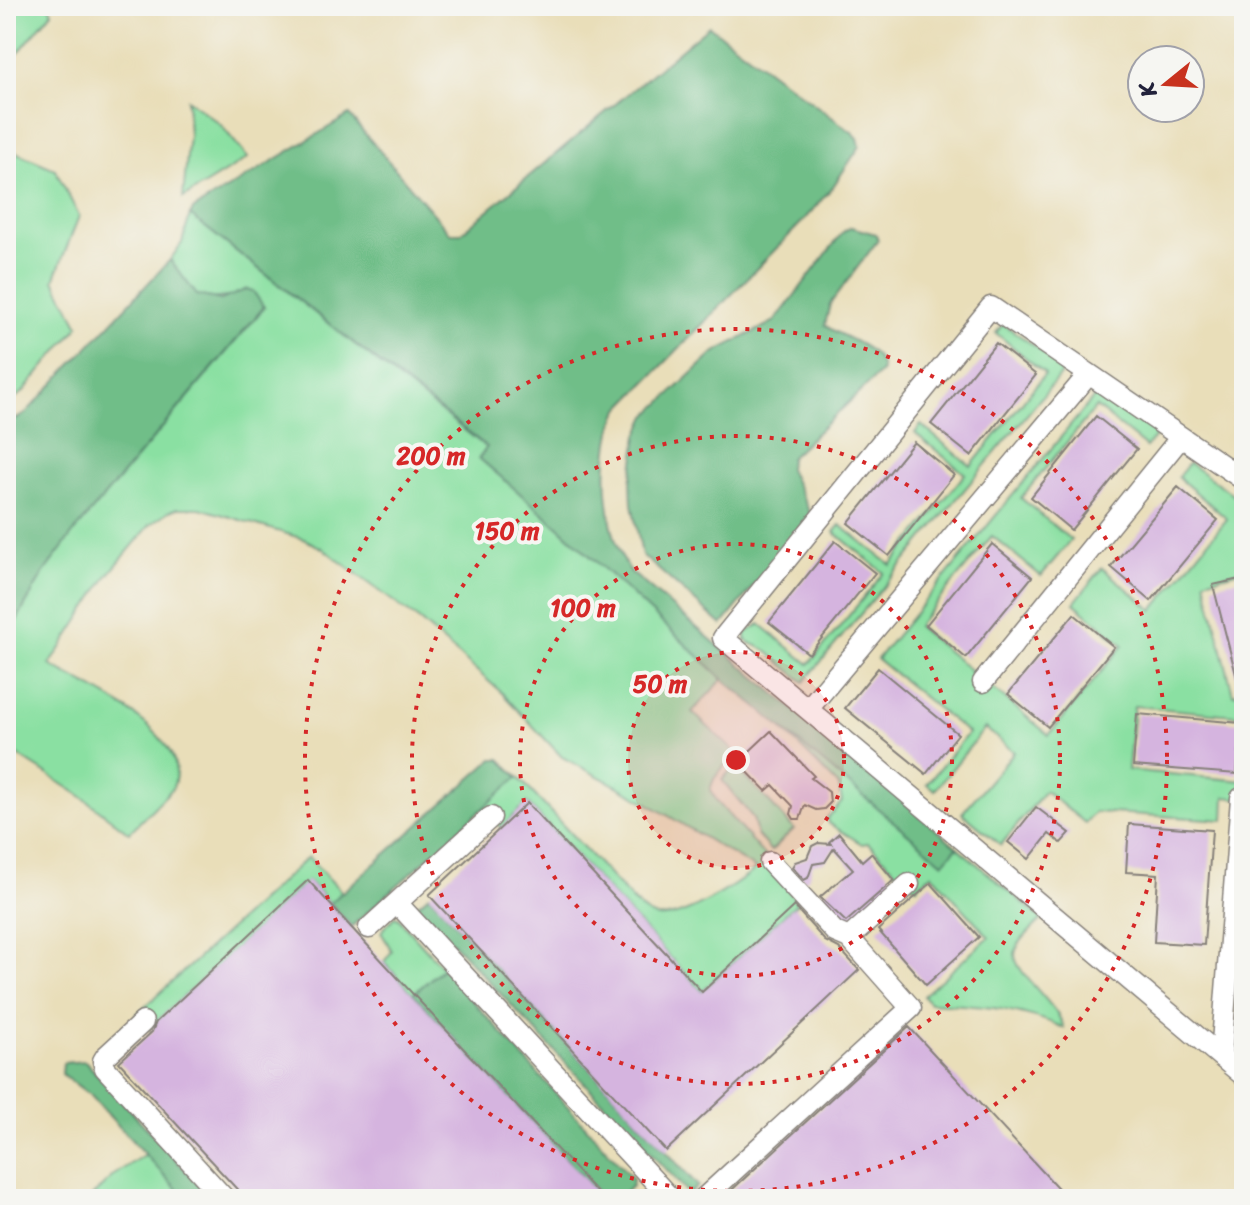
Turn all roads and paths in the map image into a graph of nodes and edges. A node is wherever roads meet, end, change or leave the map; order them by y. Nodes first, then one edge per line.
1 (1089, 374) junction
2 (1181, 437) junction
3 (1244, 480) edge
4 (983, 682) dead end
5 (808, 709) junction
6 (1241, 798) dead end
7 (491, 817) dead end
8 (770, 862) dead end
9 (909, 884) dead end
10 (397, 903) junction
11 (369, 928) dead end
12 (849, 938) junction
13 (143, 1022) dead end
14 (1221, 1056) junction
15 (1244, 1076) edge
16 (225, 1199) edge
17 (671, 1199) edge
18 (703, 1199) edge

1 - 2 street
1 - 5 street
1 - 5 street
2 - 3 street
2 - 4 street
5 - 14 street
6 - 14 street
7 - 10 street
8 - 12 street
9 - 12 street
10 - 11 street
10 - 17 street
12 - 18 street
13 - 16 street
14 - 15 street

